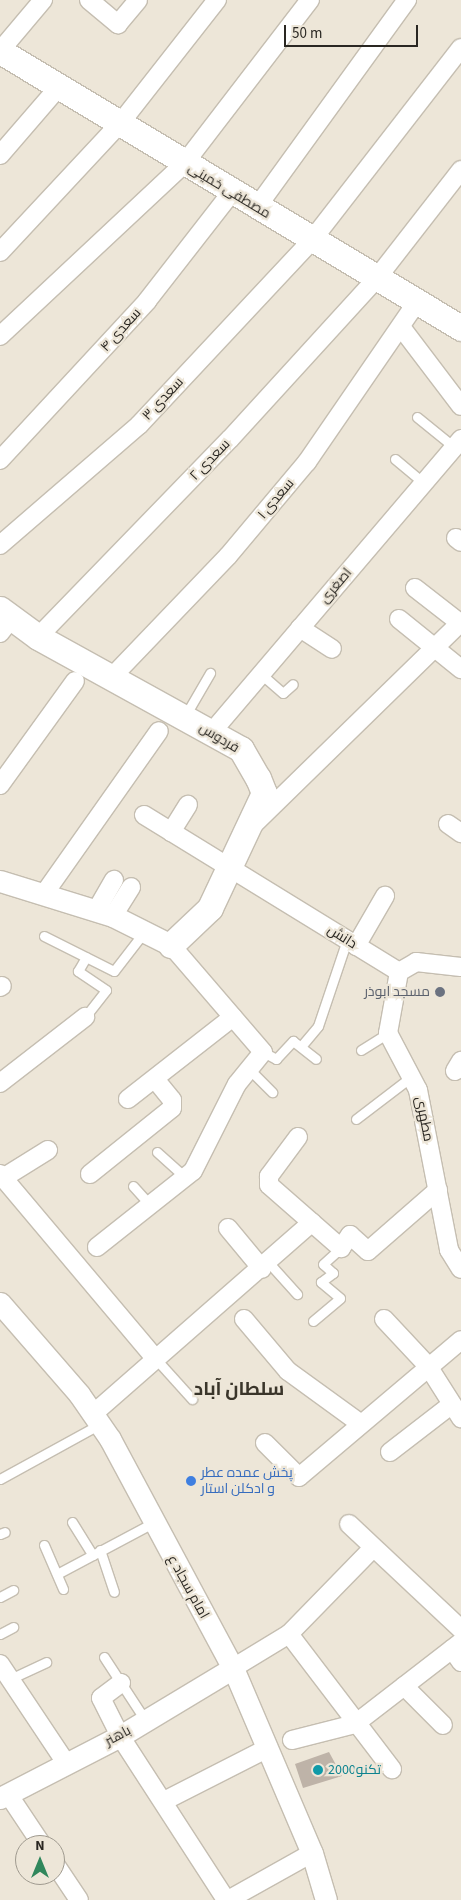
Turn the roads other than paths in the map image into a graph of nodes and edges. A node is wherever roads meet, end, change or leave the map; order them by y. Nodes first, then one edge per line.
1 (43, 0) edge
2 (89, 0) edge
3 (138, 0) edge
4 (217, 0) edge
5 (310, 0) edge
6 (406, 0) edge
7 (461, 48) edge
8 (0, 51) edge
9 (58, 89) junction
10 (122, 121) junction
11 (0, 155) edge
12 (184, 164) junction
13 (461, 170) edge
14 (232, 192) junction
15 (257, 207) junction
16 (312, 240) junction
17 (0, 252) edge
18 (377, 278) junction
19 (417, 302) junction
20 (401, 327) junction
21 (461, 328) edge
22 (0, 336) edge
23 (461, 406) edge
24 (417, 417) dead end
25 (458, 443) edge
26 (395, 459) dead end
27 (0, 460) edge
28 (424, 483) junction
29 (0, 545) edge
30 (416, 588) dead end
31 (399, 619) dead end
32 (4, 620) edge
33 (461, 623) edge
34 (300, 628) junction
35 (38, 638) junction
36 (436, 647) junction
37 (332, 649) dead end
38 (461, 670) edge
39 (210, 673) dead end
40 (261, 674) junction
41 (111, 678) junction
42 (75, 681) dead end
43 (293, 684) dead end
44 (184, 718) junction
45 (159, 731) dead end
46 (211, 733) junction
47 (0, 785) edge
48 (188, 805) dead end
49 (144, 815) dead end
50 (248, 830) junction
51 (171, 832) junction
52 (230, 867) junction
53 (114, 880) dead end
54 (0, 881) edge
55 (131, 886) dead end
56 (44, 894) junction
57 (386, 896) dead end
58 (105, 913) junction
59 (144, 932) junction
60 (44, 936) dead end
61 (351, 943) junction
62 (170, 945) junction
63 (86, 958) junction
64 (461, 967) edge
65 (398, 972) junction
66 (233, 1016) junction
67 (85, 1017) joint
68 (388, 1033) junction
69 (303, 1044) junction
70 (361, 1050) dead end
71 (262, 1052) junction
72 (316, 1058) dead end
73 (249, 1070) junction
74 (411, 1077) junction
75 (156, 1080) junction
76 (0, 1083) edge
77 (272, 1092) dead end
78 (128, 1099) dead end
79 (356, 1119) dead end
80 (298, 1137) dead end
81 (48, 1150) dead end
82 (157, 1152) dead end
83 (90, 1174) dead end
84 (1, 1176) edge
85 (185, 1177) junction
86 (133, 1186) dead end
87 (438, 1190) junction
88 (150, 1205) junction
89 (312, 1222) junction
90 (228, 1228) dead end
91 (97, 1247) dead end
92 (341, 1248) junction
93 (265, 1266) junction
94 (461, 1269) edge
95 (297, 1294) dead end
96 (0, 1303) edge
97 (244, 1318) dead end
98 (384, 1319) dead end
99 (313, 1321) dead end
100 (461, 1340) edge
101 (156, 1359) junction
102 (428, 1366) junction
103 (192, 1400) dead end
104 (457, 1411) edge
105 (97, 1419) junction
106 (361, 1424) junction
107 (265, 1443) dead end
108 (390, 1452) dead end
109 (0, 1478) edge
110 (72, 1522) dead end
111 (153, 1523) junction
112 (350, 1524) dead end
113 (44, 1546) dead end
114 (373, 1548) junction
115 (96, 1553) junction
116 (57, 1574) junction
117 (64, 1589) dead end
118 (12, 1590) dead end
119 (114, 1592) dead end
120 (0, 1597) edge
121 (14, 1627) dead end
122 (461, 1629) edge
123 (0, 1634) edge
124 (289, 1634) junction
125 (458, 1651) edge
126 (104, 1658) dead end
127 (46, 1662) dead end
128 (0, 1664) edge
129 (233, 1668) junction
130 (10, 1679) junction
131 (121, 1683) junction
132 (404, 1686) junction
133 (145, 1722) junction
134 (355, 1724) junction
135 (443, 1725) dead end
136 (120, 1736) junction
137 (292, 1740) dead end
138 (268, 1748) junction
139 (66, 1763) junction
140 (392, 1769) dead end
141 (4, 1796) edge
142 (164, 1801) junction
143 (34, 1835) edge
144 (312, 1853) junction
145 (65, 1879) edge
146 (79, 1900) edge
147 (227, 1900) edge
148 (326, 1900) edge

1 - 8 street
2 - 3 street
4 - 10 street
5 - 12 street
6 - 15 street
7 - 16 street, سعدی ۳
8 - 9 main road, مصطفی خمینی
9 - 10 main road, مصطفی خمینی
9 - 11 street
10 - 12 main road, مصطفی خمینی
10 - 17 street
12 - 14 main road, مصطفی خمینی
12 - 22 street
13 - 18 street, سعدی ۲
14 - 15 main road, مصطفی خمینی
14 - 27 street, سعدی ۴
15 - 16 main road, مصطفی خمینی
16 - 18 main road, مصطفی خمینی
16 - 29 street, سعدی ۳
18 - 19 main road, مصطفی خمینی
18 - 35 street, سعدی ۲
19 - 20 street, سعدی ۱
19 - 21 main road, مصطفی خمینی
20 - 23 street
20 - 41 street, سعدی ۱
24 - 25 lane
25 - 28 street, اصغری
26 - 28 lane
28 - 34 street, اصغری
30 - 33 street
31 - 36 street
32 - 35 main road, فردوس
33 - 36 street
34 - 37 street
34 - 40 street, اصغری
35 - 41 main road, فردوس
36 - 38 street
36 - 50 street
39 - 44 lane
40 - 43 lane
40 - 46 street, اصغری
41 - 44 main road, فردوس
42 - 47 street
44 - 46 main road, فردوس
45 - 56 street
46 - 50 main road, فردوس
48 - 51 street
49 - 51 street, دانش
50 - 52 main road, فردوس
51 - 52 street, دانش
52 - 61 street, دانش
52 - 62 main road, فردوس
53 - 58 street
54 - 56 street
55 - 58 street
56 - 58 street
57 - 61 street
58 - 59 street
59 - 62 street
59 - 63 lane
60 - 63 lane
61 - 65 street, دانش
61 - 69 lane
62 - 66 street
63 - 67 lane
64 - 65 street
65 - 68 street
66 - 71 street
66 - 75 street
67 - 76 street
68 - 70 lane
68 - 74 street, مطهری
69 - 71 lane
69 - 72 lane
71 - 73 street
73 - 77 lane
73 - 85 street
74 - 79 lane
74 - 87 street, مطهری
75 - 78 street
75 - 83 street
80 - 89 street
81 - 84 street
82 - 85 lane
84 - 101 street
85 - 88 street
86 - 88 lane
87 - 92 street
87 - 94 street, مطهری
88 - 91 street
89 - 92 street
89 - 93 street
90 - 93 street
92 - 99 lane
93 - 95 lane
93 - 101 street
96 - 105 street, امام سجاد ع
97 - 106 street
98 - 102 street
100 - 102 street
101 - 103 lane
101 - 105 street
102 - 104 street
102 - 106 street
104 - 108 street
105 - 109 lane
105 - 111 street, امام سجاد ع
106 - 107 street
110 - 115 lane
111 - 115 lane
111 - 129 street, امام سجاد ع
112 - 114 street
113 - 116 lane
114 - 122 street
114 - 124 street
115 - 116 lane
115 - 119 lane
116 - 117 lane
118 - 120 lane
121 - 123 lane
124 - 129 street
124 - 134 street
125 - 132 street
126 - 131 lane
127 - 130 lane
128 - 130 street
129 - 133 street, باهنر
129 - 138 street, امام سجاد ع
130 - 139 street
131 - 133 lane
131 - 136 street
132 - 134 street
132 - 135 street
133 - 136 street, باهنر
134 - 137 street
134 - 140 street
136 - 139 street, باهنر
136 - 142 street
138 - 142 street
138 - 144 street, امام سجاد ع
139 - 141 street, باهنر
141 - 143 street
142 - 147 street
144 - 147 street
144 - 148 street, امام سجاد ع
145 - 146 street

